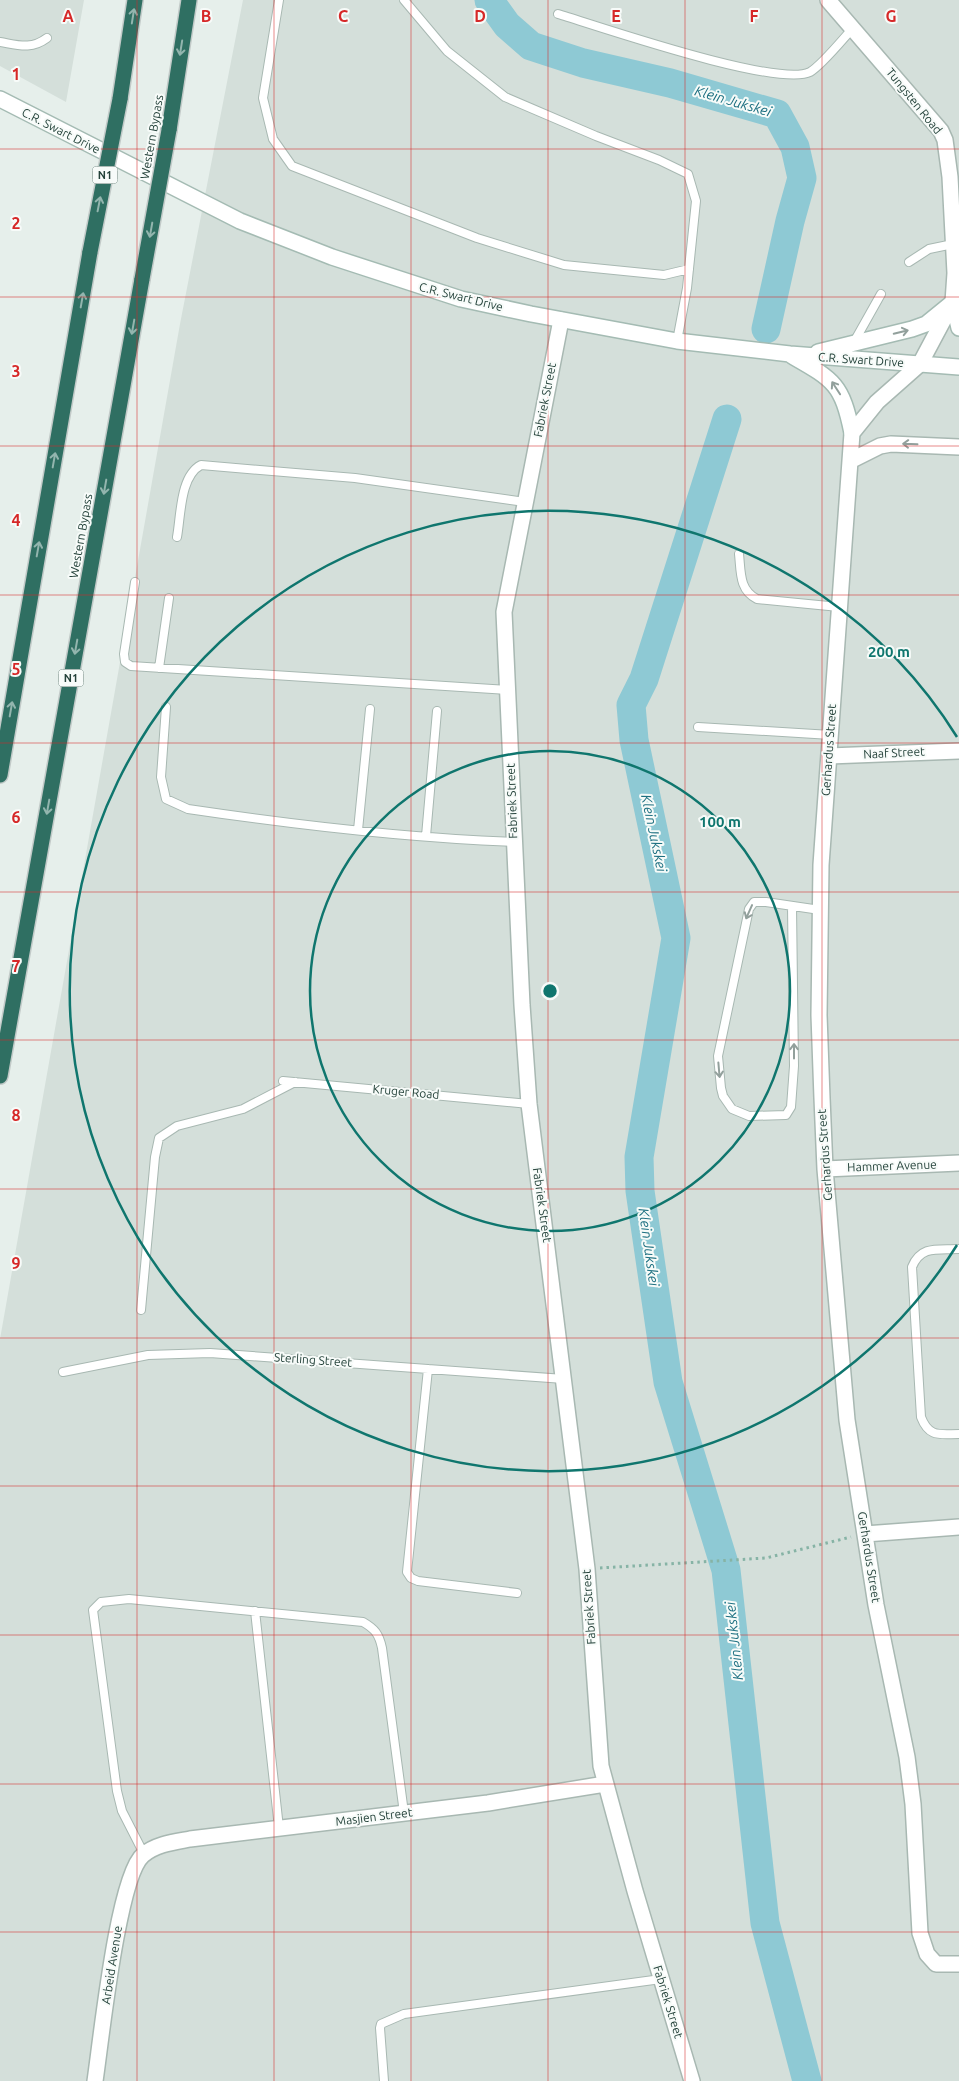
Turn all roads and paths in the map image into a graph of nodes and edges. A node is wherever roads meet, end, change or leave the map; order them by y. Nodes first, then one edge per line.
1 (135, 0) edge
2 (189, 0) edge
3 (279, 0) edge
4 (404, 0) edge
5 (828, 0) edge
6 (558, 14) dead end
7 (853, 28) junction
8 (47, 38) dead end
9 (0, 42) edge
10 (0, 99) edge
11 (953, 244) junction
12 (909, 262) dead end
13 (689, 269) junction
14 (881, 294) dead end
15 (952, 302) junction
16 (561, 320) junction
17 (959, 328) edge
18 (677, 340) junction
19 (853, 344) junction
20 (796, 355) junction
21 (920, 364) junction
22 (959, 367) edge
23 (852, 433) junction
24 (959, 447) edge
25 (852, 460) junction
26 (525, 502) junction
27 (177, 537) dead end
28 (739, 554) dead end
29 (135, 582) dead end
30 (170, 598) dead end
31 (839, 607) junction
32 (159, 668) junction
33 (508, 690) junction
34 (166, 707) dead end
35 (370, 709) dead end
36 (436, 711) dead end
37 (698, 727) dead end
38 (831, 735) junction
39 (959, 750) edge
40 (829, 756) junction
41 (0, 775) edge
42 (358, 830) junction
43 (426, 836) junction
44 (514, 842) junction
45 (792, 906) junction
46 (820, 910) junction
47 (0, 1076) edge
48 (283, 1081) dead end
49 (295, 1082) junction
50 (529, 1104) junction
51 (959, 1163) edge
52 (825, 1169) junction
53 (959, 1249) edge
54 (141, 1310) dead end
55 (428, 1369) junction
56 (63, 1372) dead end
57 (564, 1379) junction
58 (959, 1434) edge
59 (959, 1527) edge
60 (865, 1534) junction
61 (587, 1569) junction
62 (517, 1593) dead end
63 (254, 1611) junction
64 (605, 1784) junction
65 (404, 1813) junction
66 (279, 1828) junction
67 (144, 1854) junction
68 (959, 1964) edge
69 (661, 1979) junction
70 (95, 2081) edge
71 (384, 2081) edge
72 (692, 2081) edge

41 -> 1 highway, N1, bridge
2 -> 47 highway, Western Bypass / N1, bridge
3 - 13 lane
4 - 13 lane
5 - 7 street, Tungsten Road
6 - 7 lane
7 - 11 street, Tungsten Road
8 - 9 lane
10 - 16 street, C.R. Swart Drive
11 - 12 lane
11 - 15 street, Tungsten Road
13 - 18 lane
14 - 19 lane
15 - 17 street
19 -> 15 street
15 - 21 street, Tungsten Road
16 - 18 street, C.R. Swart Drive
16 - 26 street, Fabriek Street
18 - 20 street, C.R. Swart Drive
19 - 20 street
20 - 21 street, C.R. Swart Drive
23 -> 20 street, Gerhardus Street
21 - 22 street, C.R. Swart Drive
21 - 23 street
23 - 25 street, Gerhardus Street
24 -> 25 street
25 - 31 street, Gerhardus Street
26 - 27 lane
26 - 33 street, Fabriek Street
28 - 31 lane
29 - 32 lane
30 - 32 lane
31 - 38 street, Gerhardus Street
32 - 33 lane
33 - 44 street, Fabriek Street
34 - 42 lane
35 - 42 lane
36 - 43 lane
37 - 38 lane
38 - 40 street, Gerhardus Street
39 - 40 street, Naaf Street
40 - 46 street, Gerhardus Street
42 - 43 lane
43 - 44 lane
44 - 50 street, Fabriek Street
45 -> 45 lane
45 - 46 lane
46 - 52 street, Gerhardus Street
48 - 49 lane, Kruger Road
49 - 50 lane, Kruger Road
49 - 54 lane
50 - 57 street, Fabriek Street
51 - 52 street, Hammer Avenue
52 - 60 street, Gerhardus Street
53 - 58 lane
55 - 56 lane, Sterling Street
55 - 57 lane, Sterling Street
55 - 62 lane
57 - 61 street, Fabriek Street
59 - 60 street
60 - 61 path
60 - 68 street, Gerhardus Street
61 - 64 street, Fabriek Street
63 - 65 lane
63 - 66 lane
63 - 67 lane
64 - 65 street, Masjien Street
64 - 69 street, Fabriek Street
65 - 66 street, Masjien Street
66 - 67 street, Masjien Street
67 - 70 street, Arbeid Avenue
69 - 71 lane
69 - 72 street, Fabriek Street

